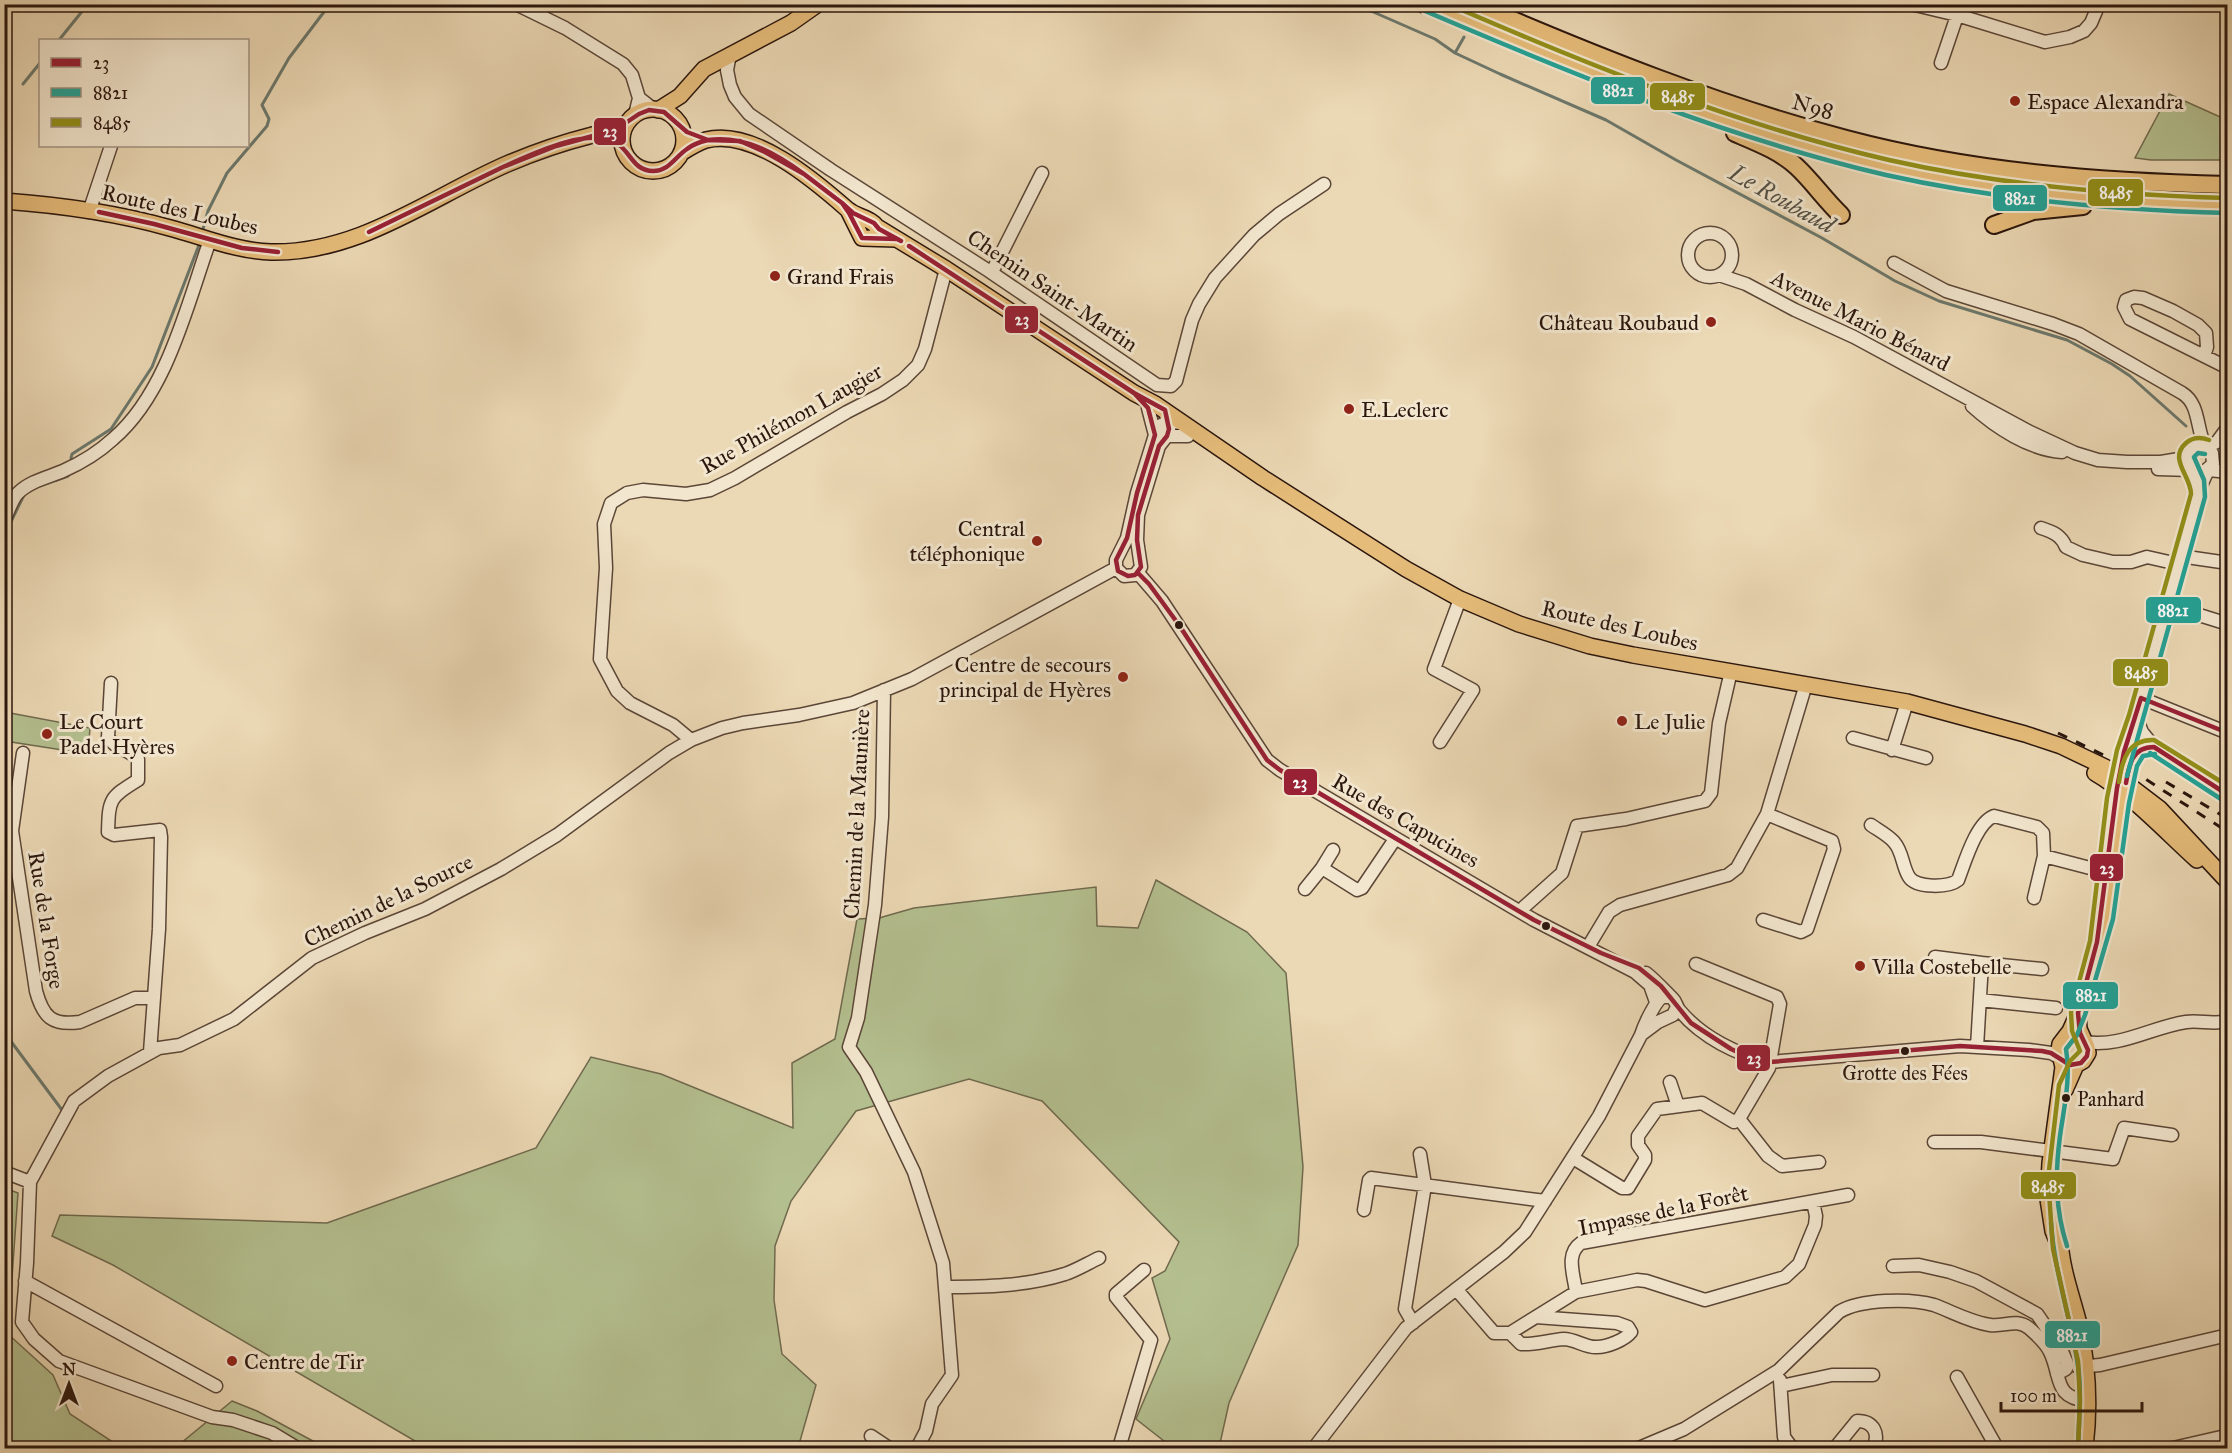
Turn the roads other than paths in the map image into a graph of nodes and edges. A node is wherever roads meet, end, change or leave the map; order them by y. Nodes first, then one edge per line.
1 (516, 4) edge
2 (803, 4) edge
3 (818, 4) edge
4 (1426, 4) edge
5 (1475, 4) edge
6 (1911, 4) edge
7 (2099, 4) edge
8 (1959, 10) edge
9 (791, 23) junction
10 (730, 54) junction
11 (1941, 63) dead end
12 (1610, 79) junction
13 (680, 96) junction
14 (639, 98) junction
15 (655, 110) junction
16 (631, 119) junction
17 (680, 126) junction
18 (575, 140) junction
19 (708, 140) junction
20 (111, 147) edge
21 (623, 149) junction
22 (681, 153) junction
23 (1042, 173) dead end
24 (1324, 184) dead end
25 (2228, 185) edge
26 (4, 201) edge
27 (2165, 204) junction
28 (2228, 206) edge
29 (89, 212) junction
30 (1841, 215) dead end
31 (1994, 225) dead end
32 (210, 240) junction
33 (1732, 256) junction
34 (1894, 262) dead end
35 (946, 269) junction
36 (992, 272) junction
37 (1719, 275) junction
38 (1746, 284) junction
39 (2204, 356) junction
40 (2228, 368) edge
41 (1134, 393) junction
42 (1171, 427) junction
43 (2228, 427) edge
44 (2198, 428) junction
45 (2206, 446) junction
46 (2188, 453) junction
47 (2127, 462) junction
48 (2192, 470) junction
49 (2208, 470) junction
50 (2228, 472) edge
51 (2199, 490) junction
52 (4, 521) edge
53 (2041, 528) dead end
54 (1119, 553) junction
55 (1140, 556) junction
56 (2179, 560) junction
57 (2228, 562) edge
58 (1116, 568) junction
59 (1138, 573) junction
60 (1460, 599) junction
61 (2167, 604) junction
62 (2228, 624) edge
63 (1731, 671) junction
64 (111, 683) dead end
65 (1806, 684) junction
66 (884, 690) junction
67 (2141, 698) junction
68 (1907, 702) junction
69 (2136, 717) junction
70 (2001, 727) junction
71 (2228, 733) edge
72 (1853, 738) dead end
73 (691, 740) junction
74 (1440, 742) dead end
75 (2154, 747) junction
76 (1892, 750) junction
77 (23, 753) dead end
78 (2124, 755) junction
79 (1926, 758) dead end
80 (2105, 767) junction
81 (2121, 785) junction
82 (2228, 795) edge
83 (2141, 808) junction
84 (2121, 811) junction
85 (1767, 814) junction
86 (1871, 825) dead end
87 (1395, 839) junction
88 (1333, 850) dead end
89 (2044, 856) junction
90 (1322, 868) junction
91 (2109, 873) junction
92 (2228, 884) edge
93 (1305, 889) dead end
94 (2034, 898) dead end
95 (1521, 912) junction
96 (1763, 920) dead end
97 (1588, 947) junction
98 (1601, 953) junction
99 (1935, 957) dead end
100 (1982, 963) junction
101 (1696, 964) dead end
102 (2042, 969) dead end
103 (153, 998) junction
104 (1980, 1000) junction
105 (1655, 1005) junction
106 (2056, 1008) dead end
107 (1671, 1010) junction
108 (2078, 1013) junction
109 (2228, 1021) edge
110 (1641, 1035) junction
111 (2085, 1041) junction
112 (2109, 1043) junction
113 (1977, 1047) junction
114 (150, 1052) junction
115 (2070, 1053) junction
116 (1770, 1062) junction
117 (1670, 1082) dead end
118 (1678, 1106) junction
119 (1739, 1119) junction
120 (2172, 1135) dead end
121 (1934, 1142) dead end
122 (2054, 1150) junction
123 (1420, 1154) dead end
124 (1573, 1158) junction
125 (1819, 1162) dead end
126 (4, 1172) edge
127 (30, 1182) junction
128 (1425, 1185) junction
129 (1848, 1195) dead end
130 (1545, 1201) junction
131 (1813, 1202) junction
132 (1364, 1210) dead end
133 (1099, 1258) dead end
134 (1893, 1266) dead end
135 (1144, 1270) dead end
136 (25, 1281) junction
137 (945, 1287) junction
138 (1456, 1289) junction
139 (1576, 1292) junction
140 (1536, 1317) junction
141 (1413, 1323) junction
142 (1510, 1333) junction
143 (2228, 1335) edge
144 (2082, 1367) junction
145 (1779, 1370) junction
146 (2057, 1374) junction
147 (1873, 1375) dead end
148 (1957, 1377) dead end
149 (216, 1386) dead end
150 (1780, 1386) junction
151 (2084, 1400) junction
152 (871, 1436) dead end
153 (2228, 1441) edge
154 (2181, 1448) edge
155 (297, 1449) edge
156 (889, 1449) edge
157 (917, 1449) edge
158 (1119, 1449) edge
159 (1314, 1449) edge
160 (1639, 1449) edge
161 (1792, 1449) edge
162 (1834, 1449) edge
163 (1873, 1449) edge
164 (1997, 1449) edge
165 (2078, 1449) edge
166 (2085, 1449) edge

1 - 14 street
2 - 9 main road
3 - 9 main road
4 - 12 highway
5 - 25 highway, N98
6 - 8 street
7 - 8 street
8 - 11 street
9 - 10 main road
10 - 13 main road
10 - 36 street, Chemin Saint-Martin
12 - 27 highway
12 - 30 highway
13 - 15 main road
13 - 17 main road
14 - 15 street
14 - 16 street
15 - 16 main road
15 - 17 main road
16 - 18 main road, Route des Loubes
16 - 21 main road
17 - 19 main road, Route des Loubes
17 - 22 main road
18 - 21 main road, Route des Loubes
18 - 32 main road, Route des Loubes
19 - 22 main road, Route des Loubes
19 - 35 main road, Route des Loubes
20 - 29 street
21 - 22 main road
23 - 36 street
24 - 36 street, Chemin Saint-Martin
26 - 29 main road, Route des Loubes
27 - 28 highway
27 - 31 highway
29 - 32 main road, Route des Loubes
32 - 52 street
33 - 37 street
33 - 37 street
33 - 38 street, Avenue Mario Bénard
34 - 44 street
35 - 41 main road, Route des Loubes
35 - 73 street, Rue Philémon Laugier
37 - 38 street, Avenue Mario Bénard
38 - 47 street, Avenue Mario Bénard
39 - 39 street
39 - 40 street
41 - 42 main road, Route des Loubes
41 - 42 main road, Route des Loubes
42 - 54 street
42 - 55 street
42 - 60 main road, Route des Loubes
43 - 45 street
44 - 45 street
44 - 46 street
45 - 46 street
45 - 49 street
46 - 47 street, Avenue Mario Bénard
46 - 48 street
47 - 48 street, Avenue Mario Bénard
48 - 49 street
48 - 51 street
49 - 50 street
49 - 51 street
51 - 56 street
53 - 56 street
54 - 55 street
54 - 58 street
55 - 59 street
56 - 57 street
56 - 61 street
58 - 59 street
58 - 66 street, Chemin de la Source
59 - 87 street, Rue des Capucines
60 - 63 main road, Route des Loubes
60 - 74 street
61 - 62 street
61 - 67 street
63 - 65 main road, Route des Loubes
63 - 95 street
64 - 103 street
65 - 68 main road, Route des Loubes
65 - 85 street
66 - 73 street, Chemin de la Source
66 - 137 street, Chemin de la Maunière
67 - 69 street
67 - 71 street
68 - 70 main road, Route des Loubes
68 - 76 street
69 - 75 street
69 - 78 street
70 - 80 main road, Route des Loubes
70 - 81 main road, Route des Loubes
72 - 76 street
73 - 114 street, Chemin de la Source
75 - 81 street
75 - 82 street
76 - 79 street
77 - 103 street, Rue de la Forge
78 - 80 street
78 - 81 street
80 - 81 main road, Route des Loubes
81 - 83 main road
81 - 84 main road
81 - 91 main road
81 - 92 main road
83 - 84 main road
83 - 92 main road
84 - 91 main road
85 - 96 street
85 - 97 street
86 - 89 street
87 - 90 street
87 - 95 street, Rue des Capucines
88 - 90 street
89 - 91 street
89 - 94 street
90 - 93 street
91 - 108 main road
95 - 97 street, Rue des Capucines
97 - 98 street, Rue des Capucines
98 - 105 street, Rue des Capucines
98 - 107 street, Rue des Capucines
99 - 100 street
100 - 102 street
100 - 104 street
101 - 116 street
103 - 114 street
104 - 106 street
104 - 113 street
105 - 107 street, Rue des Capucines
105 - 107 street
105 - 110 street
107 - 110 street
107 - 116 street
108 - 111 main road
108 - 115 main road
109 - 112 street
110 - 124 street
111 - 112 street
111 - 115 main road
112 - 115 street
113 - 115 street
113 - 116 street
114 - 127 street, Chemin de la Source
115 - 122 main road
116 - 119 street
117 - 118 street
118 - 119 street
118 - 124 street
119 - 125 street
120 - 122 street
121 - 122 street
122 - 144 main road
123 - 128 street
124 - 130 street
126 - 127 street
127 - 136 street, Chemin de la Source
128 - 130 street
128 - 132 street
128 - 141 street
129 - 131 street, Impasse de la Forêt
130 - 138 street
131 - 139 street, Impasse de la Forêt
131 - 139 street
133 - 137 street
134 - 146 street
135 - 158 street
136 - 149 street
136 - 155 street, Chemin de la Source
137 - 157 street, Chemin de la Maunière
138 - 141 street
138 - 142 street
139 - 140 street
140 - 142 street
140 - 142 street
141 - 159 street
143 - 144 street
144 - 151 main road
145 - 146 street
145 - 150 street
145 - 160 street
146 - 151 street
147 - 150 street
148 - 164 street
150 - 161 street
151 - 165 main road
151 - 166 main road
152 - 156 street
153 - 154 street
162 - 163 street

